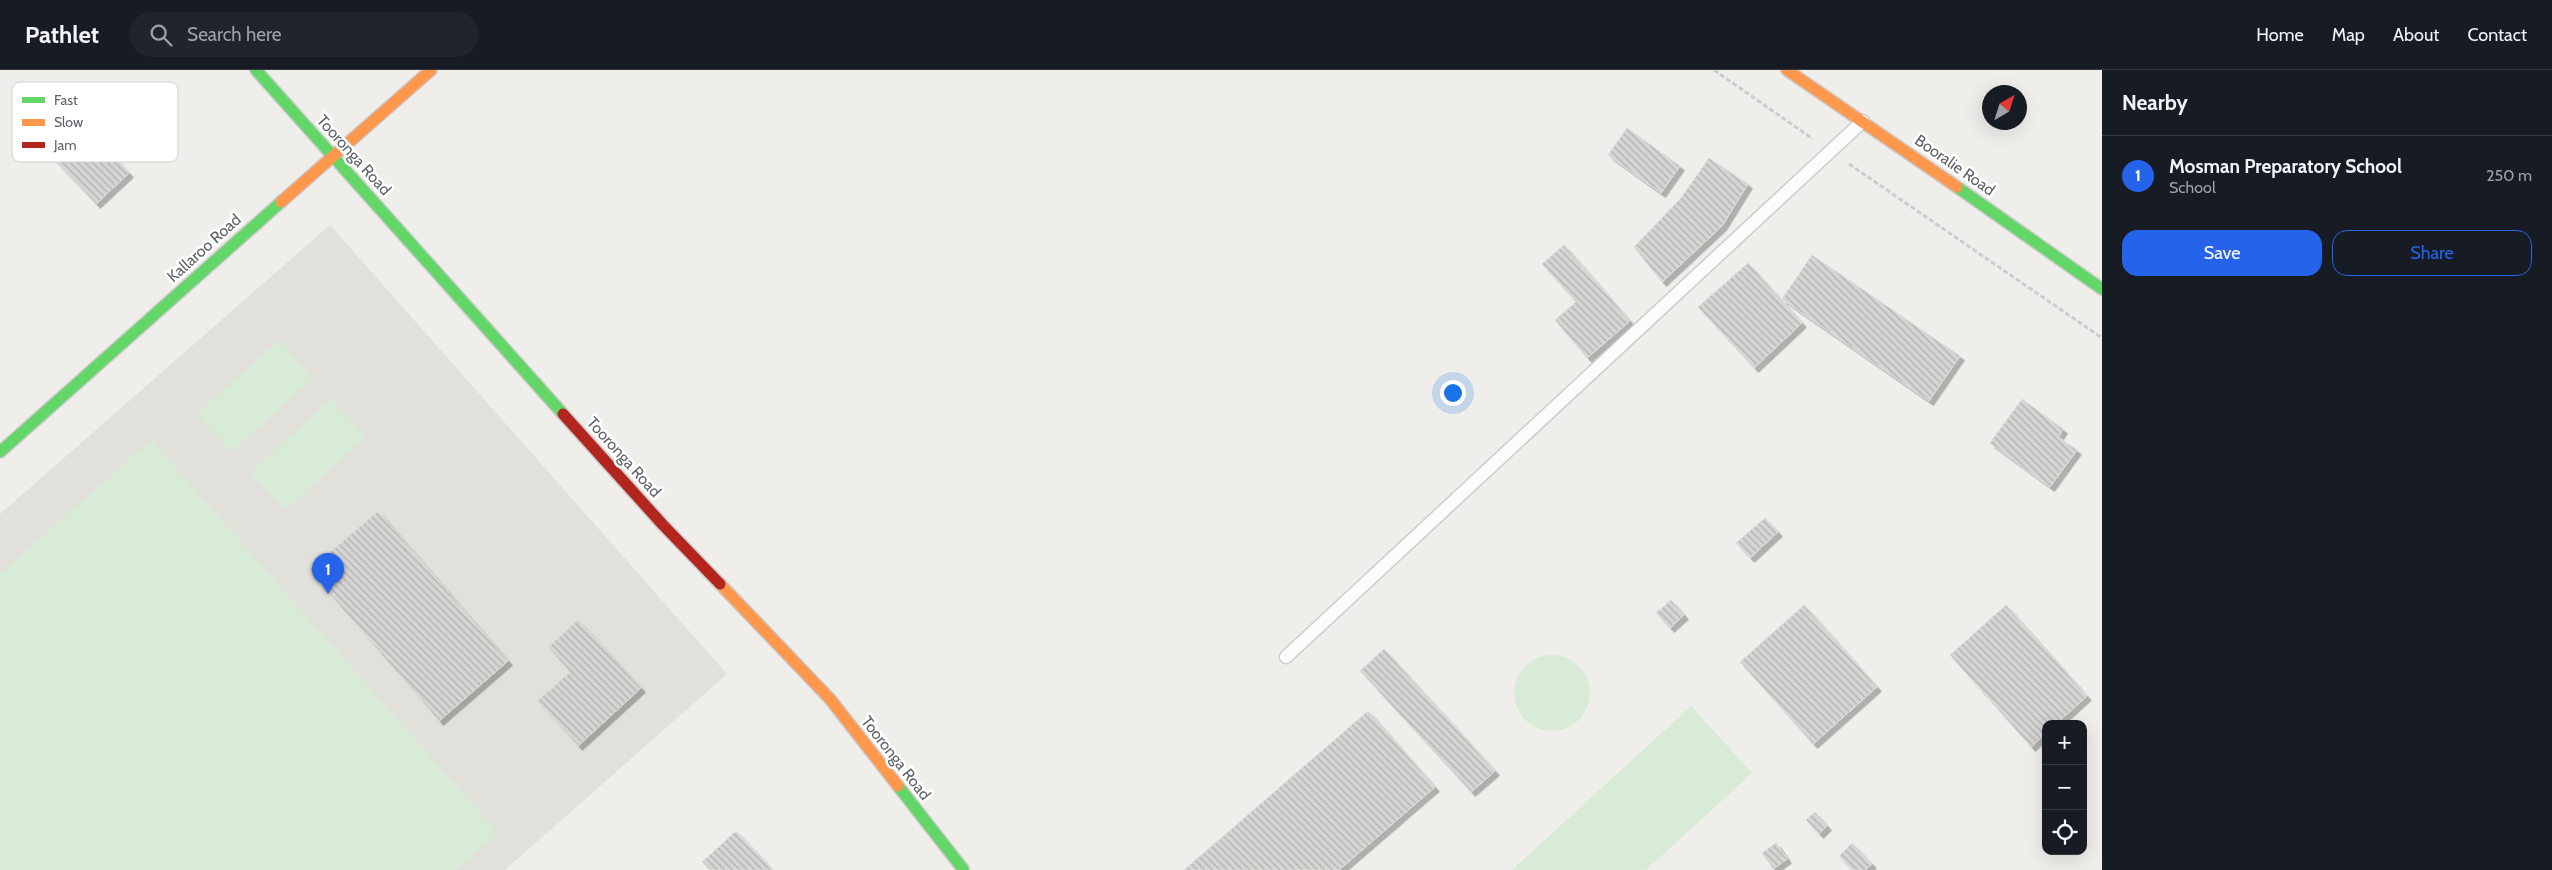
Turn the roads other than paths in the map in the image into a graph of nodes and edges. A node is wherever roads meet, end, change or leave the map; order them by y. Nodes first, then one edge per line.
1 (256, 70) edge
2 (431, 70) edge
3 (1787, 70) edge
4 (1863, 121) junction
5 (332, 156) junction
6 (2102, 289) edge
7 (0, 452) edge
8 (1286, 657) dead end
9 (963, 869) edge

1 - 5 street, Tooronga Road
2 - 5 street, Kallaroo Road
3 - 4 street, Booralie Road
4 - 6 street, Booralie Road
4 - 8 lane
5 - 7 street, Kallaroo Road
5 - 9 street, Tooronga Road

